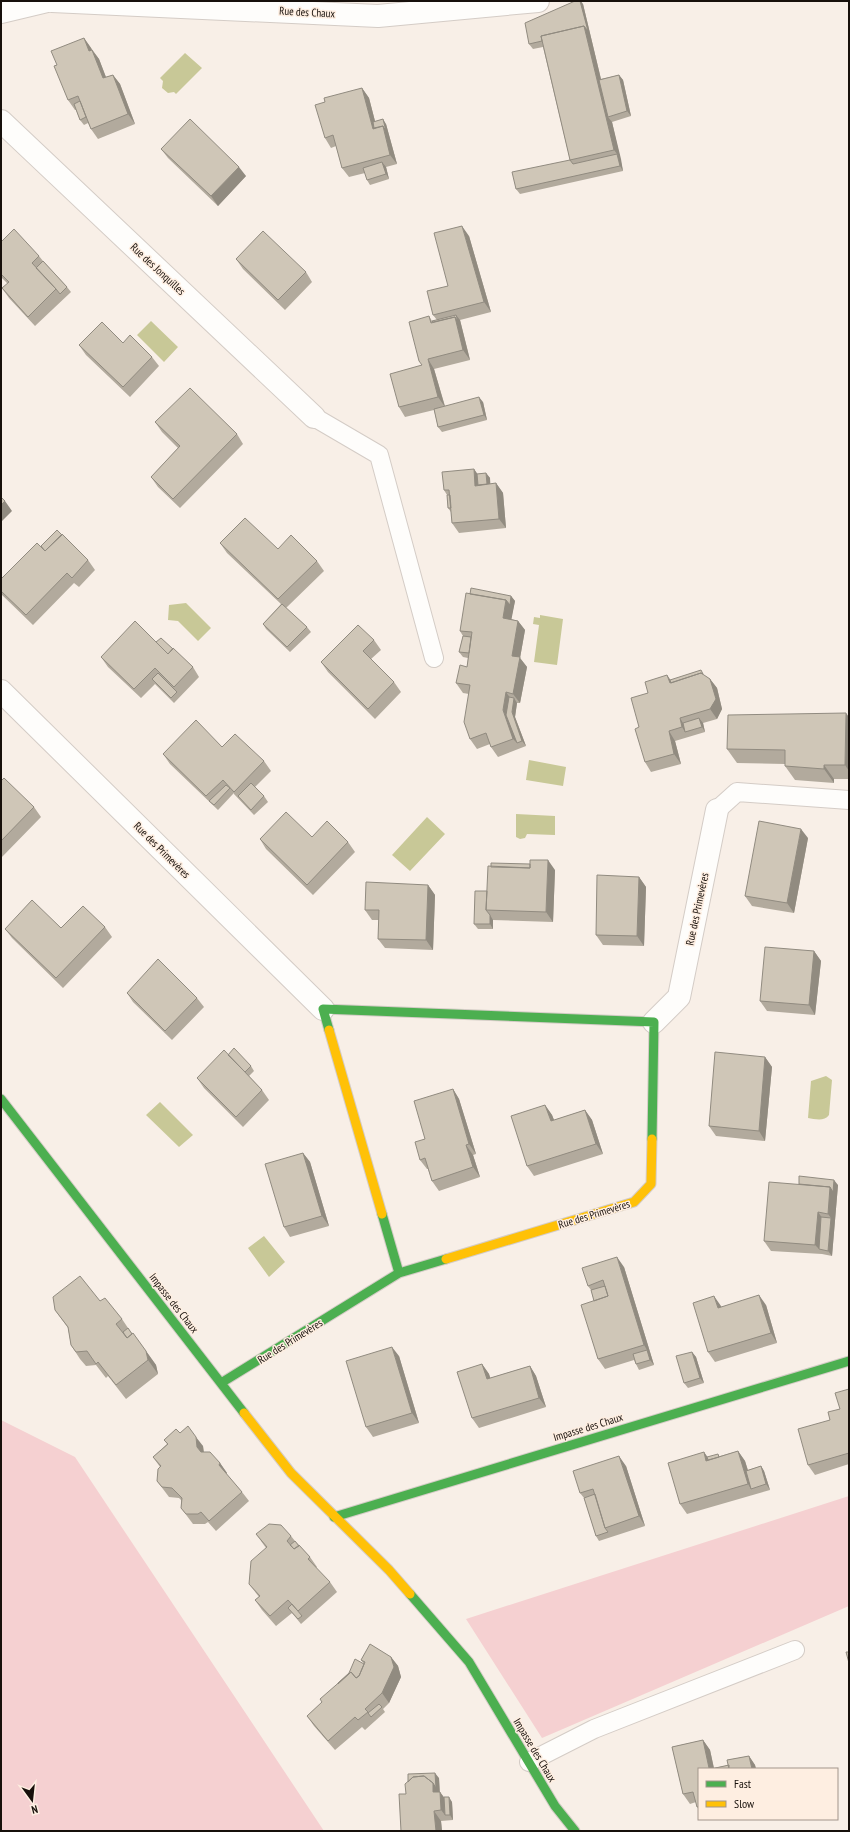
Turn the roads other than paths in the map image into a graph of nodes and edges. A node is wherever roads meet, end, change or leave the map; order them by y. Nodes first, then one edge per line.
1 (47, 1) edge
2 (52, 1) edge
3 (538, 1) edge
4 (1, 12) edge
5 (1, 121) edge
6 (314, 417) joint
7 (434, 658) dead end
8 (1, 691) edge
9 (849, 800) edge
10 (717, 810) joint
11 (323, 1009) junction
12 (654, 1022) junction
13 (1, 1099) edge
14 (399, 1273) junction
15 (849, 1361) edge
16 (221, 1383) junction
17 (334, 1517) junction
18 (795, 1650) dead end
19 (529, 1762) junction
20 (575, 1831) edge

1 - 4 street
2 - 3 street, Rue des Chaux
5 - 6 street, Rue des Jonquilles
6 - 7 lane
8 - 11 street, Rue des Primevères
9 - 10 lane
10 - 12 street, Rue des Primevères
11 - 12 street
11 - 14 street, Rue des Primevères
12 - 14 street, Rue des Primevères
13 - 16 street, Impasse des Chaux
14 - 16 street, Rue des Primevères
15 - 17 street, Impasse des Chaux
16 - 17 street, Impasse des Chaux
17 - 19 street, Impasse des Chaux
18 - 19 lane
19 - 20 street, Impasse des Chaux

